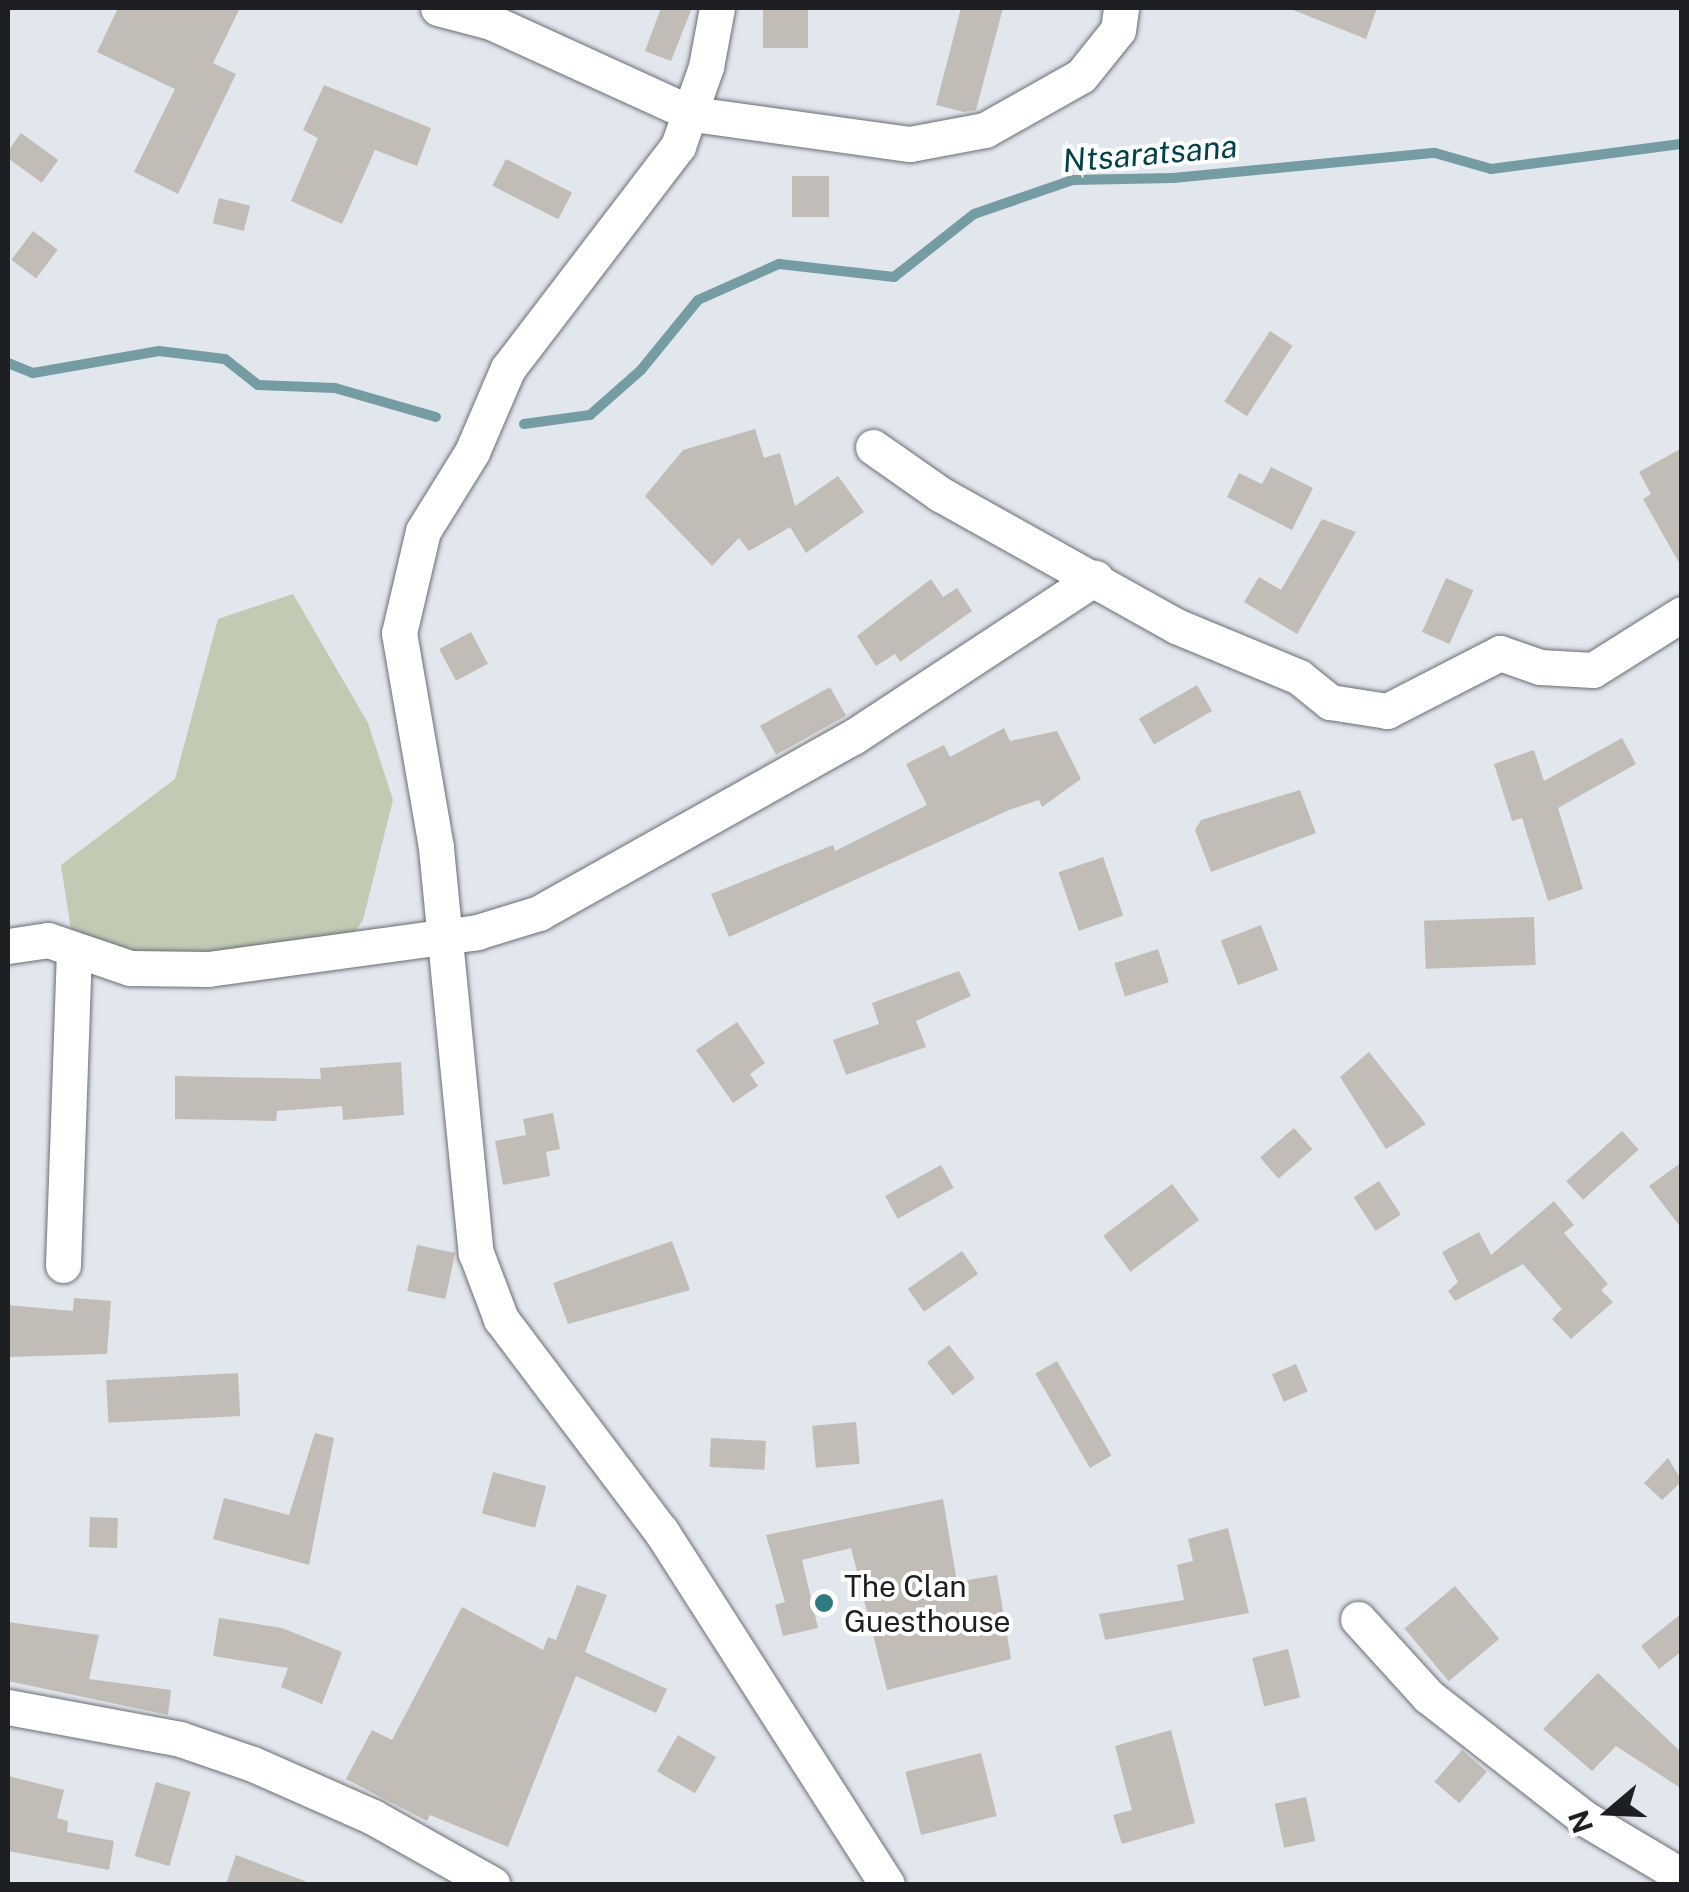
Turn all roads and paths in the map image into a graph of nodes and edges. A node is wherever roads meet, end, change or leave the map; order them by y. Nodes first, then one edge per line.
1 (438, 8) edge
2 (717, 8) edge
3 (1122, 8) edge
4 (693, 114) junction
5 (873, 447) dead end
6 (1094, 578) junction
7 (1682, 614) edge
8 (439, 938) junction
9 (8, 946) edge
10 (74, 950) junction
11 (63, 1265) dead end
12 (1358, 1620) dead end
13 (8, 1707) edge
14 (1682, 1876) edge
15 (492, 1884) edge
16 (887, 1884) edge

1 - 4 street
2 - 4 street
3 - 4 street
4 - 8 street
5 - 6 street
6 - 7 street
6 - 8 street
8 - 10 street
8 - 16 street
9 - 10 street
10 - 11 street
12 - 14 street
13 - 15 street

